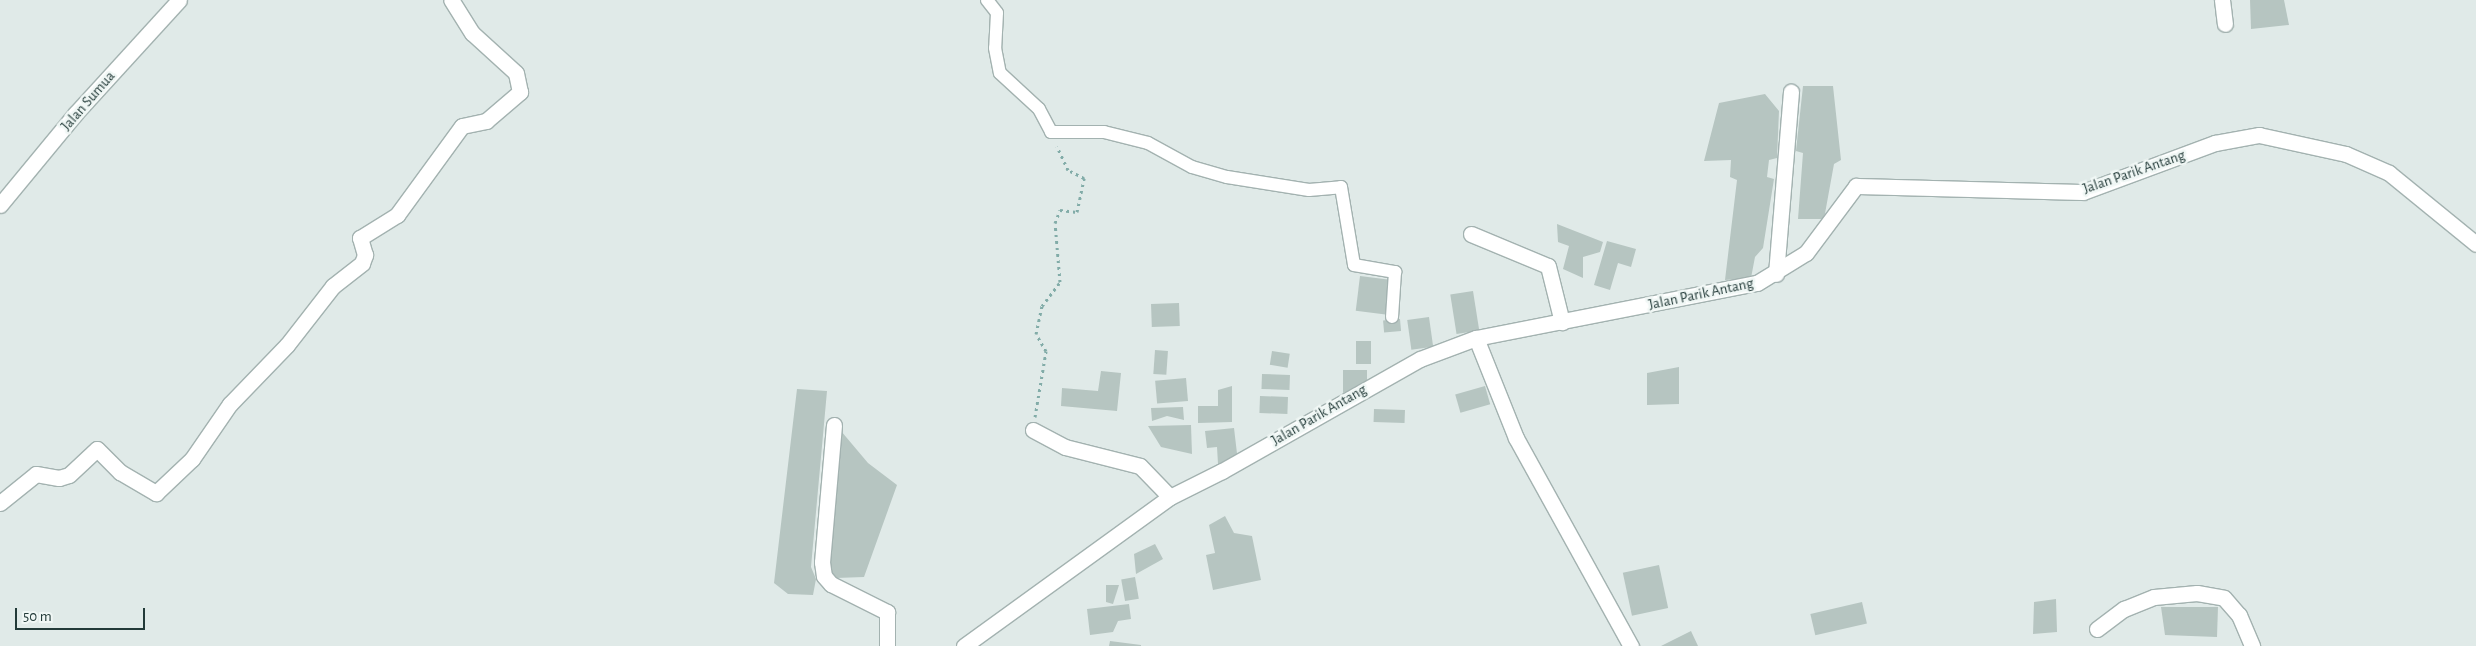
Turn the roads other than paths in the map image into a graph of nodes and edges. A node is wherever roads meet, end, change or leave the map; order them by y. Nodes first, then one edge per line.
1 (179, 0) edge
2 (451, 0) edge
3 (987, 0) edge
4 (2222, 0) edge
5 (2225, 24) dead end
6 (1791, 92) dead end
7 (0, 205) edge
8 (1471, 234) dead end
9 (2476, 244) edge
10 (1776, 274) junction
11 (1392, 318) dead end
12 (1562, 322) junction
13 (1476, 338) junction
14 (834, 425) dead end
15 (1033, 430) road end
16 (1170, 496) junction
17 (0, 503) edge
18 (2097, 629) dead end
19 (887, 646) edge
20 (964, 646) edge
21 (1631, 646) edge
22 (2252, 646) edge

1 - 7 street, Jalan Sumua
2 - 17 street
3 - 11 street
4 - 5 street
6 - 10 street
8 - 12 street
9 - 10 street, Jalan Parik Antang
10 - 12 street, Jalan Parik Antang
12 - 13 street, Jalan Parik Antang
13 - 16 street, Jalan Parik Antang
13 - 21 street
14 - 19 street
15 - 16 street
16 - 20 street, Jalan Parik Antang
18 - 22 street

